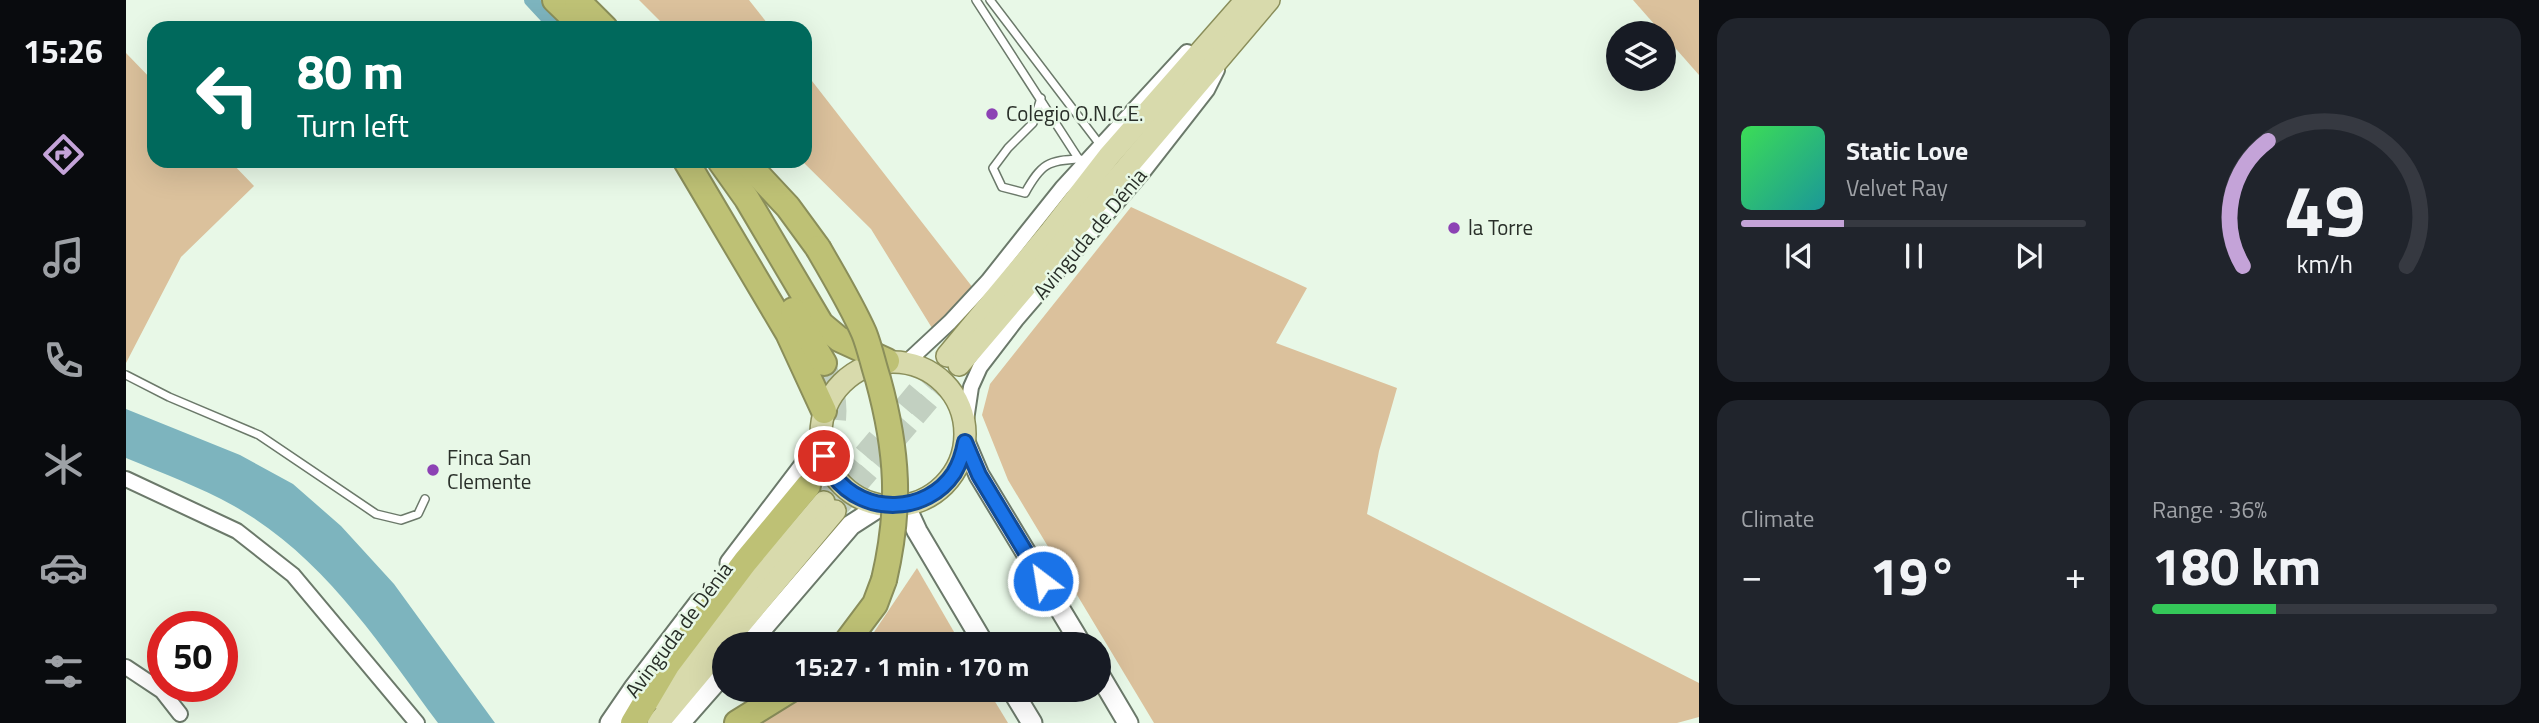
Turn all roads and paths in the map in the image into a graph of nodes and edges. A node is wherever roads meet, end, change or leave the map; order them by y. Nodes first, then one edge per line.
1 (555, 0) edge
2 (577, 0) edge
3 (976, 0) edge
4 (990, 0) edge
5 (1269, 0) edge
6 (1281, 0) edge
7 (1250, 10) edge
8 (577, 21) edge
9 (599, 21) edge
10 (1229, 24) edge
11 (1041, 98) junction
12 (1101, 146) junction
13 (1081, 163) junction
14 (690, 168) edge
15 (710, 168) edge
16 (725, 168) edge
17 (752, 168) edge
18 (953, 361) tunnel mouth
19 (897, 362) junction
20 (824, 363) tunnel mouth
21 (126, 375) edge
22 (822, 423) junction
23 (965, 435) junction
24 (126, 479) edge
25 (425, 499) dead end
26 (822, 500) joint
27 (882, 505) junction
28 (905, 505) junction
29 (759, 632) edge
30 (854, 632) edge
31 (977, 632) edge
32 (1074, 632) edge
33 (126, 667) edge
34 (712, 687) edge
35 (1111, 694) edge
36 (771, 702) edge
37 (1019, 702) edge
38 (183, 719) edge
39 (417, 723) edge
40 (610, 723) edge
41 (634, 723) edge
42 (658, 723) edge
43 (680, 723) edge
44 (737, 723) edge
45 (1032, 723) edge
46 (1128, 723) edge

1 - 8 highway
2 - 9 highway
3 - 11 lane
4 - 12 lane
5 - 7 main road, Avinguda de Dénia
6 - 7 street, Avinguda de Dénia
7 - 10 main road, Avinguda de Dénia
10 - 12 street, Avinguda de Dénia
10 - 18 main road, Avinguda de Dénia
10 - 23 street, Avinguda de Dénia
11 - 13 lane
11 - 13 lane
12 - 13 street, Avinguda de Dénia
13 - 19 street, Avinguda de Dénia
14 - 22 highway
15 - 20 highway
16 - 19 highway
17 - 30 highway, bridge
19 - 22 main road
19 - 23 main road
21 - 25 lane
22 - 27 main road
22 - 40 street, Avinguda de Dénia
23 - 28 main road
23 - 32 street
24 - 39 street
26 - 41 highway
26 - 42 main road, Avinguda de Dénia
27 - 28 main road
27 - 29 street
28 - 31 street
33 - 38 street
34 - 43 street
35 - 46 street
36 - 44 highway
37 - 45 street

